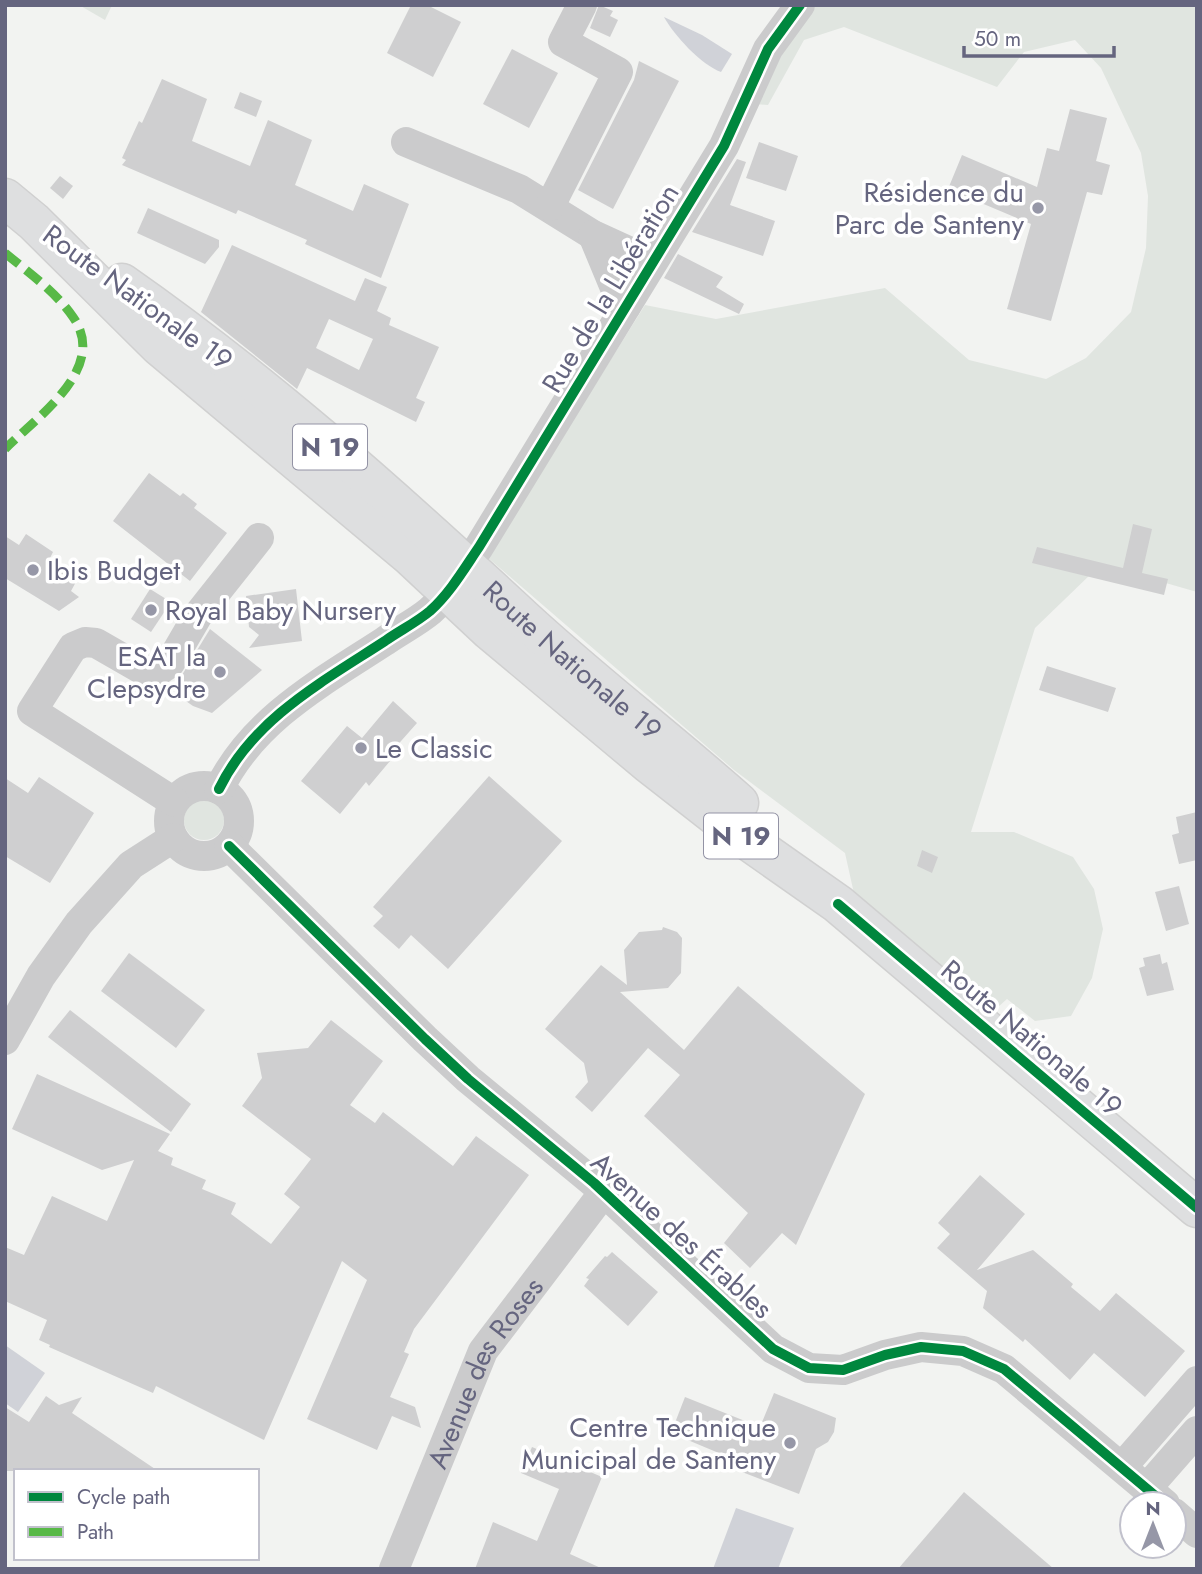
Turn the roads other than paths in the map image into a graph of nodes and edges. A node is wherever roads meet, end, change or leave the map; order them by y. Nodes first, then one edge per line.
1 (582, 5) edge
2 (800, 5) edge
3 (786, 17) edge
4 (406, 142) dead end
5 (550, 206) junction
6 (19, 210) edge
7 (593, 235) junction
8 (652, 262) junction
9 (626, 306) junction
10 (259, 538) dead end
11 (457, 578) junction
12 (219, 789) junction
13 (174, 802) junction
14 (173, 838) junction
15 (229, 846) junction
16 (5, 1040) edge
17 (604, 1192) junction
18 (1197, 1208) edge
19 (1197, 1381) edge
20 (1197, 1431) edge
21 (1122, 1467) junction
22 (1149, 1490) edge
23 (1160, 1490) edge
24 (394, 1569) edge

1 - 5 street
2 - 3 street, Rue de la Libération
3 - 8 street, Rue de la Libération
4 - 5 street
5 - 7 street
6 - 11 main road, Route Nationale 19 / N 19
7 - 8 street
7 - 9 street
8 - 9 street, Rue de la Libération
9 - 11 street, Rue de la Libération
10 - 13 street
11 - 12 street, Rue de la Libération
11 - 18 main road, Route Nationale 19 / N 19
12 - 13 street
12 - 15 street
13 - 14 street
14 - 15 street
14 - 16 street
15 - 17 street, Avenue des Érables
17 - 21 street, Avenue des Érables
17 - 24 street, Avenue des Roses
19 - 21 street
20 - 23 street
21 - 22 street, Avenue des Érables

